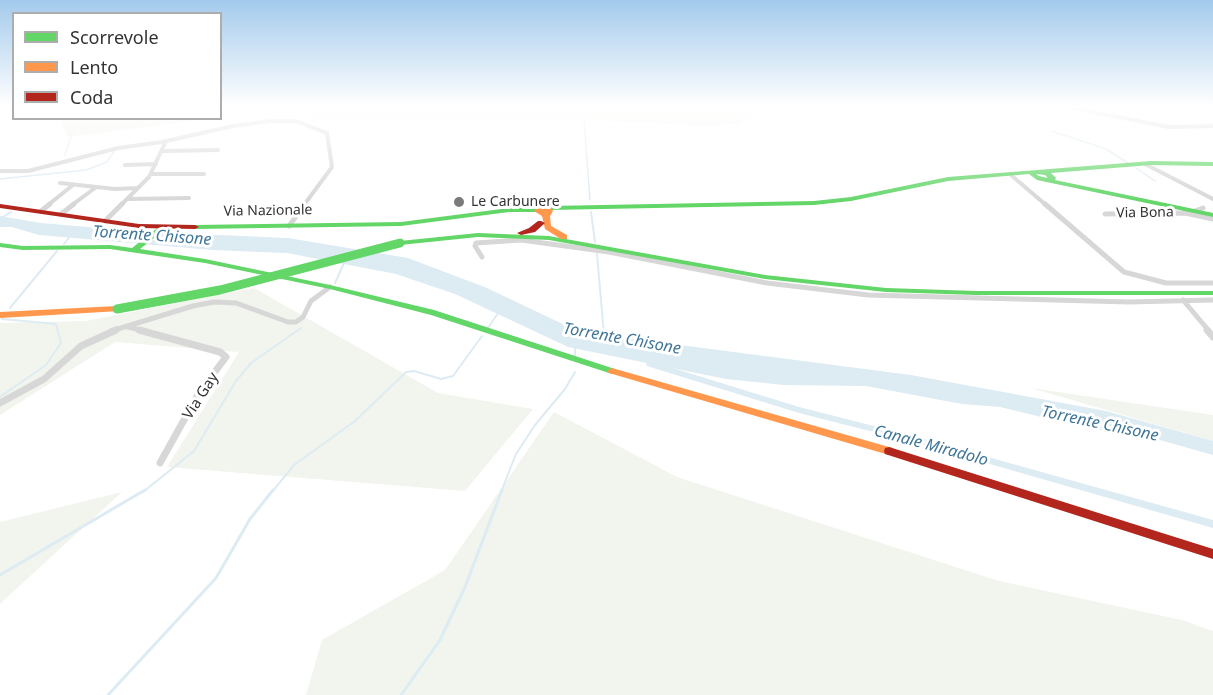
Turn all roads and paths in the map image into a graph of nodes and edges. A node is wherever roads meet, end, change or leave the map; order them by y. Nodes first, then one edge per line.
1 (178, 138) edge
2 (329, 138) edge
3 (162, 142) junction
4 (218, 150) dead end
5 (162, 151) junction
6 (156, 164) junction
7 (1145, 164) junction
8 (1213, 164) edge
9 (125, 165) dead end
10 (0, 171) edge
11 (151, 174) junction
12 (204, 174) dead end
13 (1006, 175) junction
14 (1046, 175) junction
15 (60, 183) dead end
16 (73, 184) junction
17 (96, 188) junction
18 (139, 188) junction
19 (189, 198) dead end
20 (1213, 199) edge
21 (127, 200) junction
22 (0, 207) edge
23 (41, 211) junction
24 (543, 213) junction
25 (1205, 213) edge
26 (61, 214) junction
27 (1105, 214) dead end
28 (105, 221) junction
29 (289, 226) junction
30 (164, 227) junction
31 (549, 238) junction
32 (420, 240) junction
33 (590, 244) junction
34 (0, 245) edge
35 (134, 250) junction
36 (482, 257) dead end
37 (1213, 283) edge
38 (330, 287) junction
39 (1213, 293) edge
40 (1183, 300) junction
41 (1213, 300) edge
42 (0, 315) edge
43 (128, 327) junction
44 (1213, 337) edge
45 (0, 403) edge
46 (160, 463) dead end
47 (1213, 554) edge

1 - 3 street
2 - 29 street
3 - 5 street
3 - 10 street
4 - 5 street
5 - 6 street
6 - 9 street
6 - 11 street
7 - 8 main road
7 - 14 main road
7 - 20 street
11 - 12 street
11 - 18 street
13 - 14 main road
13 - 24 main road
13 - 37 street
14 - 25 main road
15 - 16 street
16 - 17 street
16 - 23 street
17 - 18 street
17 - 26 street
18 - 21 street
19 - 21 street
21 - 28 street
22 - 23 main road, Via Nazionale
23 - 26 main road, Via Nazionale
24 - 29 main road, Via Nazionale
24 - 31 main road
24 - 32 main road
24 - 33 main road
25 - 27 street, Via Bona
26 - 28 main road, Via Nazionale
28 - 30 main road, Via Nazionale
29 - 30 main road, Via Nazionale
30 - 35 main road
31 - 32 main road
31 - 33 main road
32 - 42 main road, bridge
33 - 39 main road
34 - 35 main road
35 - 38 main road
36 - 40 street
38 - 43 street
38 - 47 main road
40 - 41 street
40 - 44 street
43 - 45 street
43 - 46 street, Via Gay

